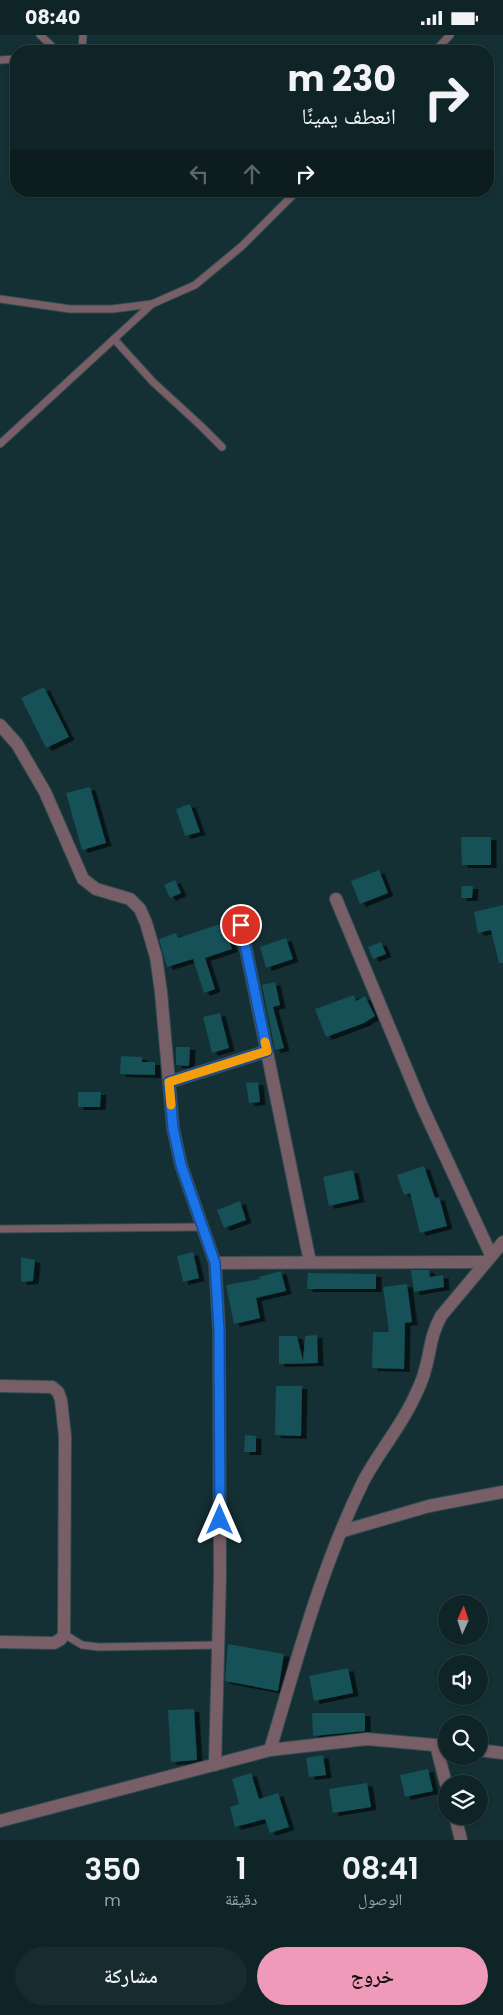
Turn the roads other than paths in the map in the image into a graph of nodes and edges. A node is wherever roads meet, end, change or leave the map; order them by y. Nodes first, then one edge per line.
1 (40, 35) edge
2 (450, 35) edge
3 (51, 45) edge
4 (440, 45) edge
5 (291, 197) edge
6 (0, 299) edge
7 (152, 304) junction
8 (114, 339) junction
9 (0, 445) edge
10 (222, 447) dead end
11 (0, 725) edge
12 (336, 899) dead end
13 (241, 925) dead end
14 (267, 1051) junction
15 (169, 1082) junction
16 (203, 1227) junction
17 (0, 1229) edge
18 (503, 1242) edge
19 (488, 1259) junction
20 (310, 1262) junction
21 (215, 1263) junction
22 (0, 1386) edge
23 (503, 1492) edge
24 (343, 1531) junction
25 (64, 1634) junction
26 (0, 1642) edge
27 (218, 1645) junction
28 (438, 1745) edge
29 (270, 1750) junction
30 (488, 1750) edge
31 (503, 1753) edge
32 (215, 1765) junction
33 (0, 1821) edge
34 (457, 1825) edge
35 (461, 1840) edge

1 - 3 lane
2 - 4 lane
5 - 7 lane
6 - 7 lane
7 - 8 lane
8 - 9 lane
8 - 10 lane
11 - 15 street
12 - 19 street
13 - 14 street
14 - 15 street
14 - 20 street
15 - 16 street
16 - 17 lane
16 - 21 street
18 - 19 street
19 - 20 street
19 - 24 street
20 - 21 street
21 - 27 street
22 - 25 street
23 - 24 street
24 - 29 street
25 - 26 street
25 - 27 lane
27 - 32 street
28 - 29 street
29 - 32 street
30 - 31 street
32 - 33 street
34 - 35 street

